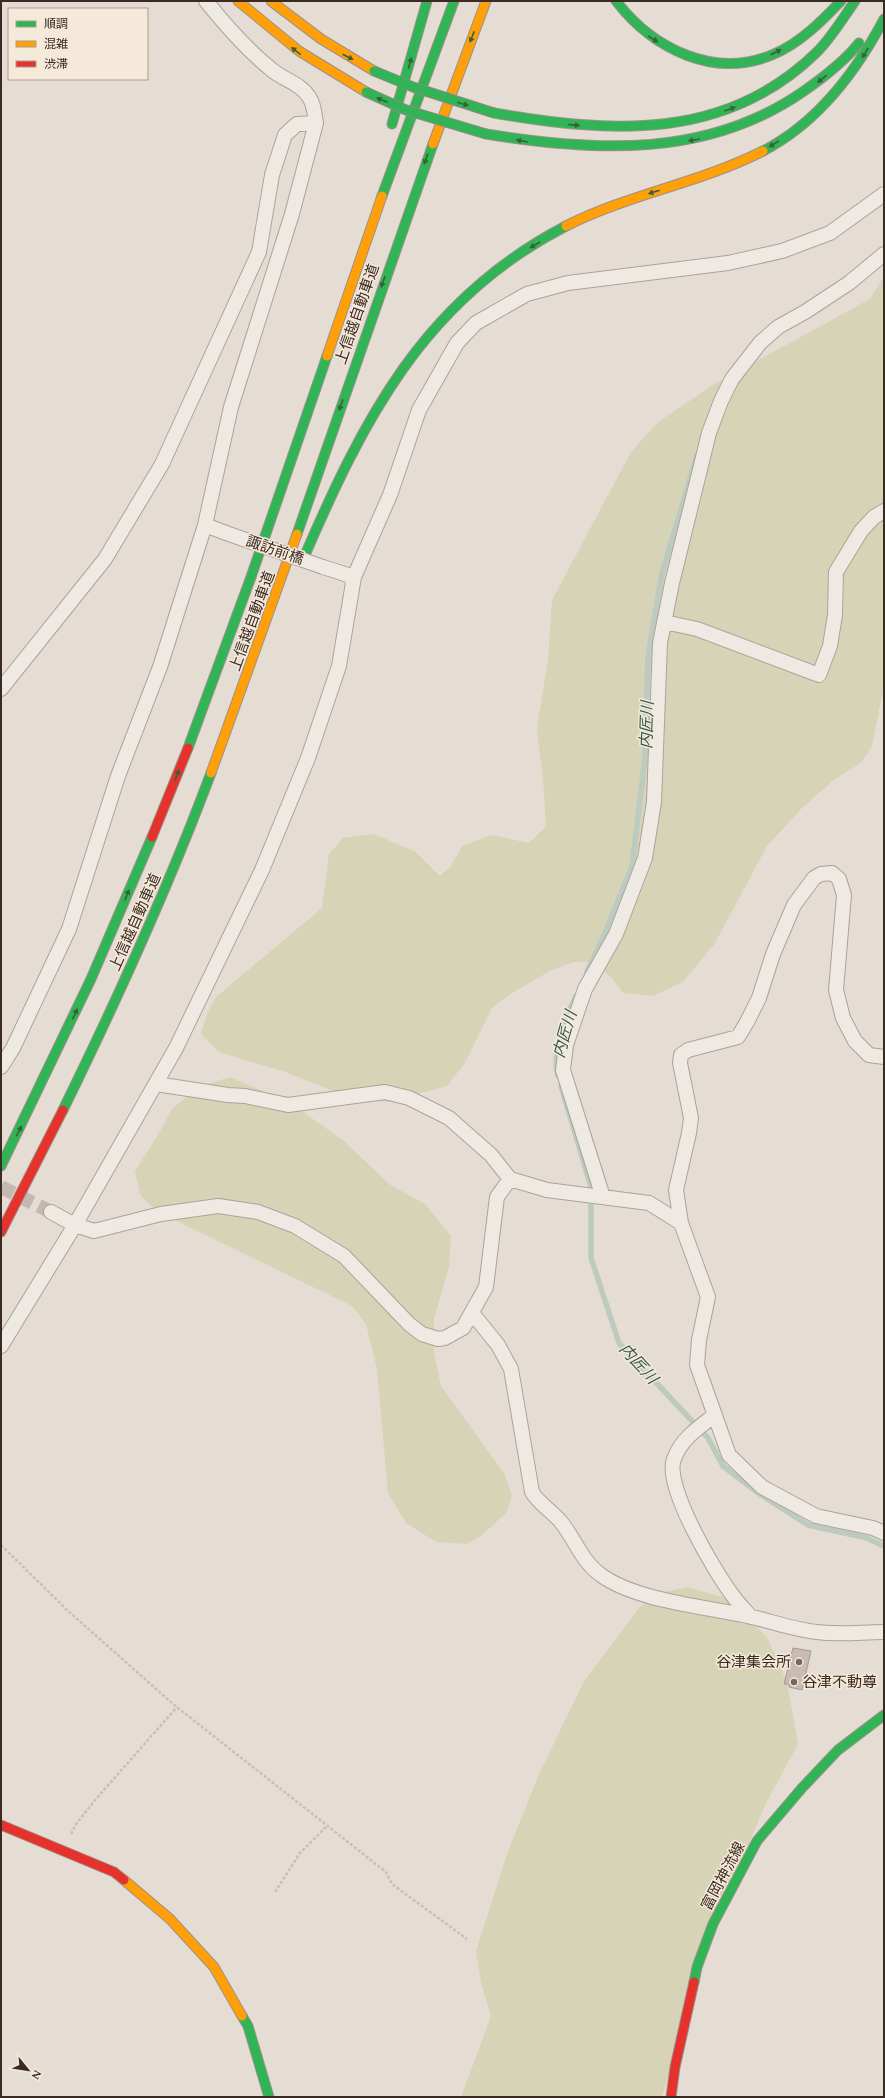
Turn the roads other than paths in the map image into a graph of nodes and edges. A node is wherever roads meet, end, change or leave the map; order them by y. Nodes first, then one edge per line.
1 (206, 1) edge
2 (238, 1) edge
3 (272, 1) edge
4 (427, 1) edge
5 (454, 1) edge
6 (486, 1) edge
7 (616, 1) edge
8 (841, 1) edge
9 (855, 1) edge
10 (884, 7) edge
11 (884, 19) edge
12 (316, 123) junction
13 (390, 131) dead end
14 (884, 194) edge
15 (368, 207) dead end
16 (884, 254) edge
17 (313, 396) junction
18 (884, 511) edge
19 (205, 525) junction
20 (297, 574) dead end
21 (354, 577) junction
22 (664, 622) junction
23 (1, 689) edge
24 (248, 698) dead end
25 (154, 915) junction
26 (884, 1057) edge
27 (1, 1067) edge
28 (156, 1084) junction
29 (1, 1166) edge
30 (510, 1179) junction
31 (603, 1197) junction
32 (51, 1212) tunnel mouth
33 (681, 1223) junction
34 (75, 1225) junction
35 (1, 1232) edge
36 (472, 1313) junction
37 (1, 1346) edge
38 (715, 1415) junction
39 (884, 1533) edge
40 (751, 1617) junction
41 (884, 1632) edge
42 (884, 1715) edge
43 (1, 1825) edge
44 (269, 2097) edge
45 (671, 2097) edge

1 - 12 street
10 -> 2 main road, bridge
3 -> 9 main road, bridge
13 -> 4 main road
5 - 17 main road, 上信越自動車道
6 -> 25 main road, 上信越自動車道
7 -> 8 main road
11 -> 20 main road
12 - 19 street
12 - 23 street
14 - 21 street
15 - 17 main road
16 - 22 street
29 -> 17 main road, 上信越自動車道
18 - 22 street
19 - 21 street, 諏訪前橋, bridge
19 - 27 street
21 - 28 street
22 - 31 street
24 - 25 main road
25 - 35 main road, 上信越自動車道
26 - 33 street
28 - 30 street
28 - 34 street
30 - 31 street
30 - 36 street
31 - 33 street
32 - 34 street
33 - 38 street
34 - 36 street
34 - 37 street
36 - 40 street
38 - 39 street
38 - 40 street
40 - 41 street
42 - 45 main road, 富岡神流線
43 - 44 main road

